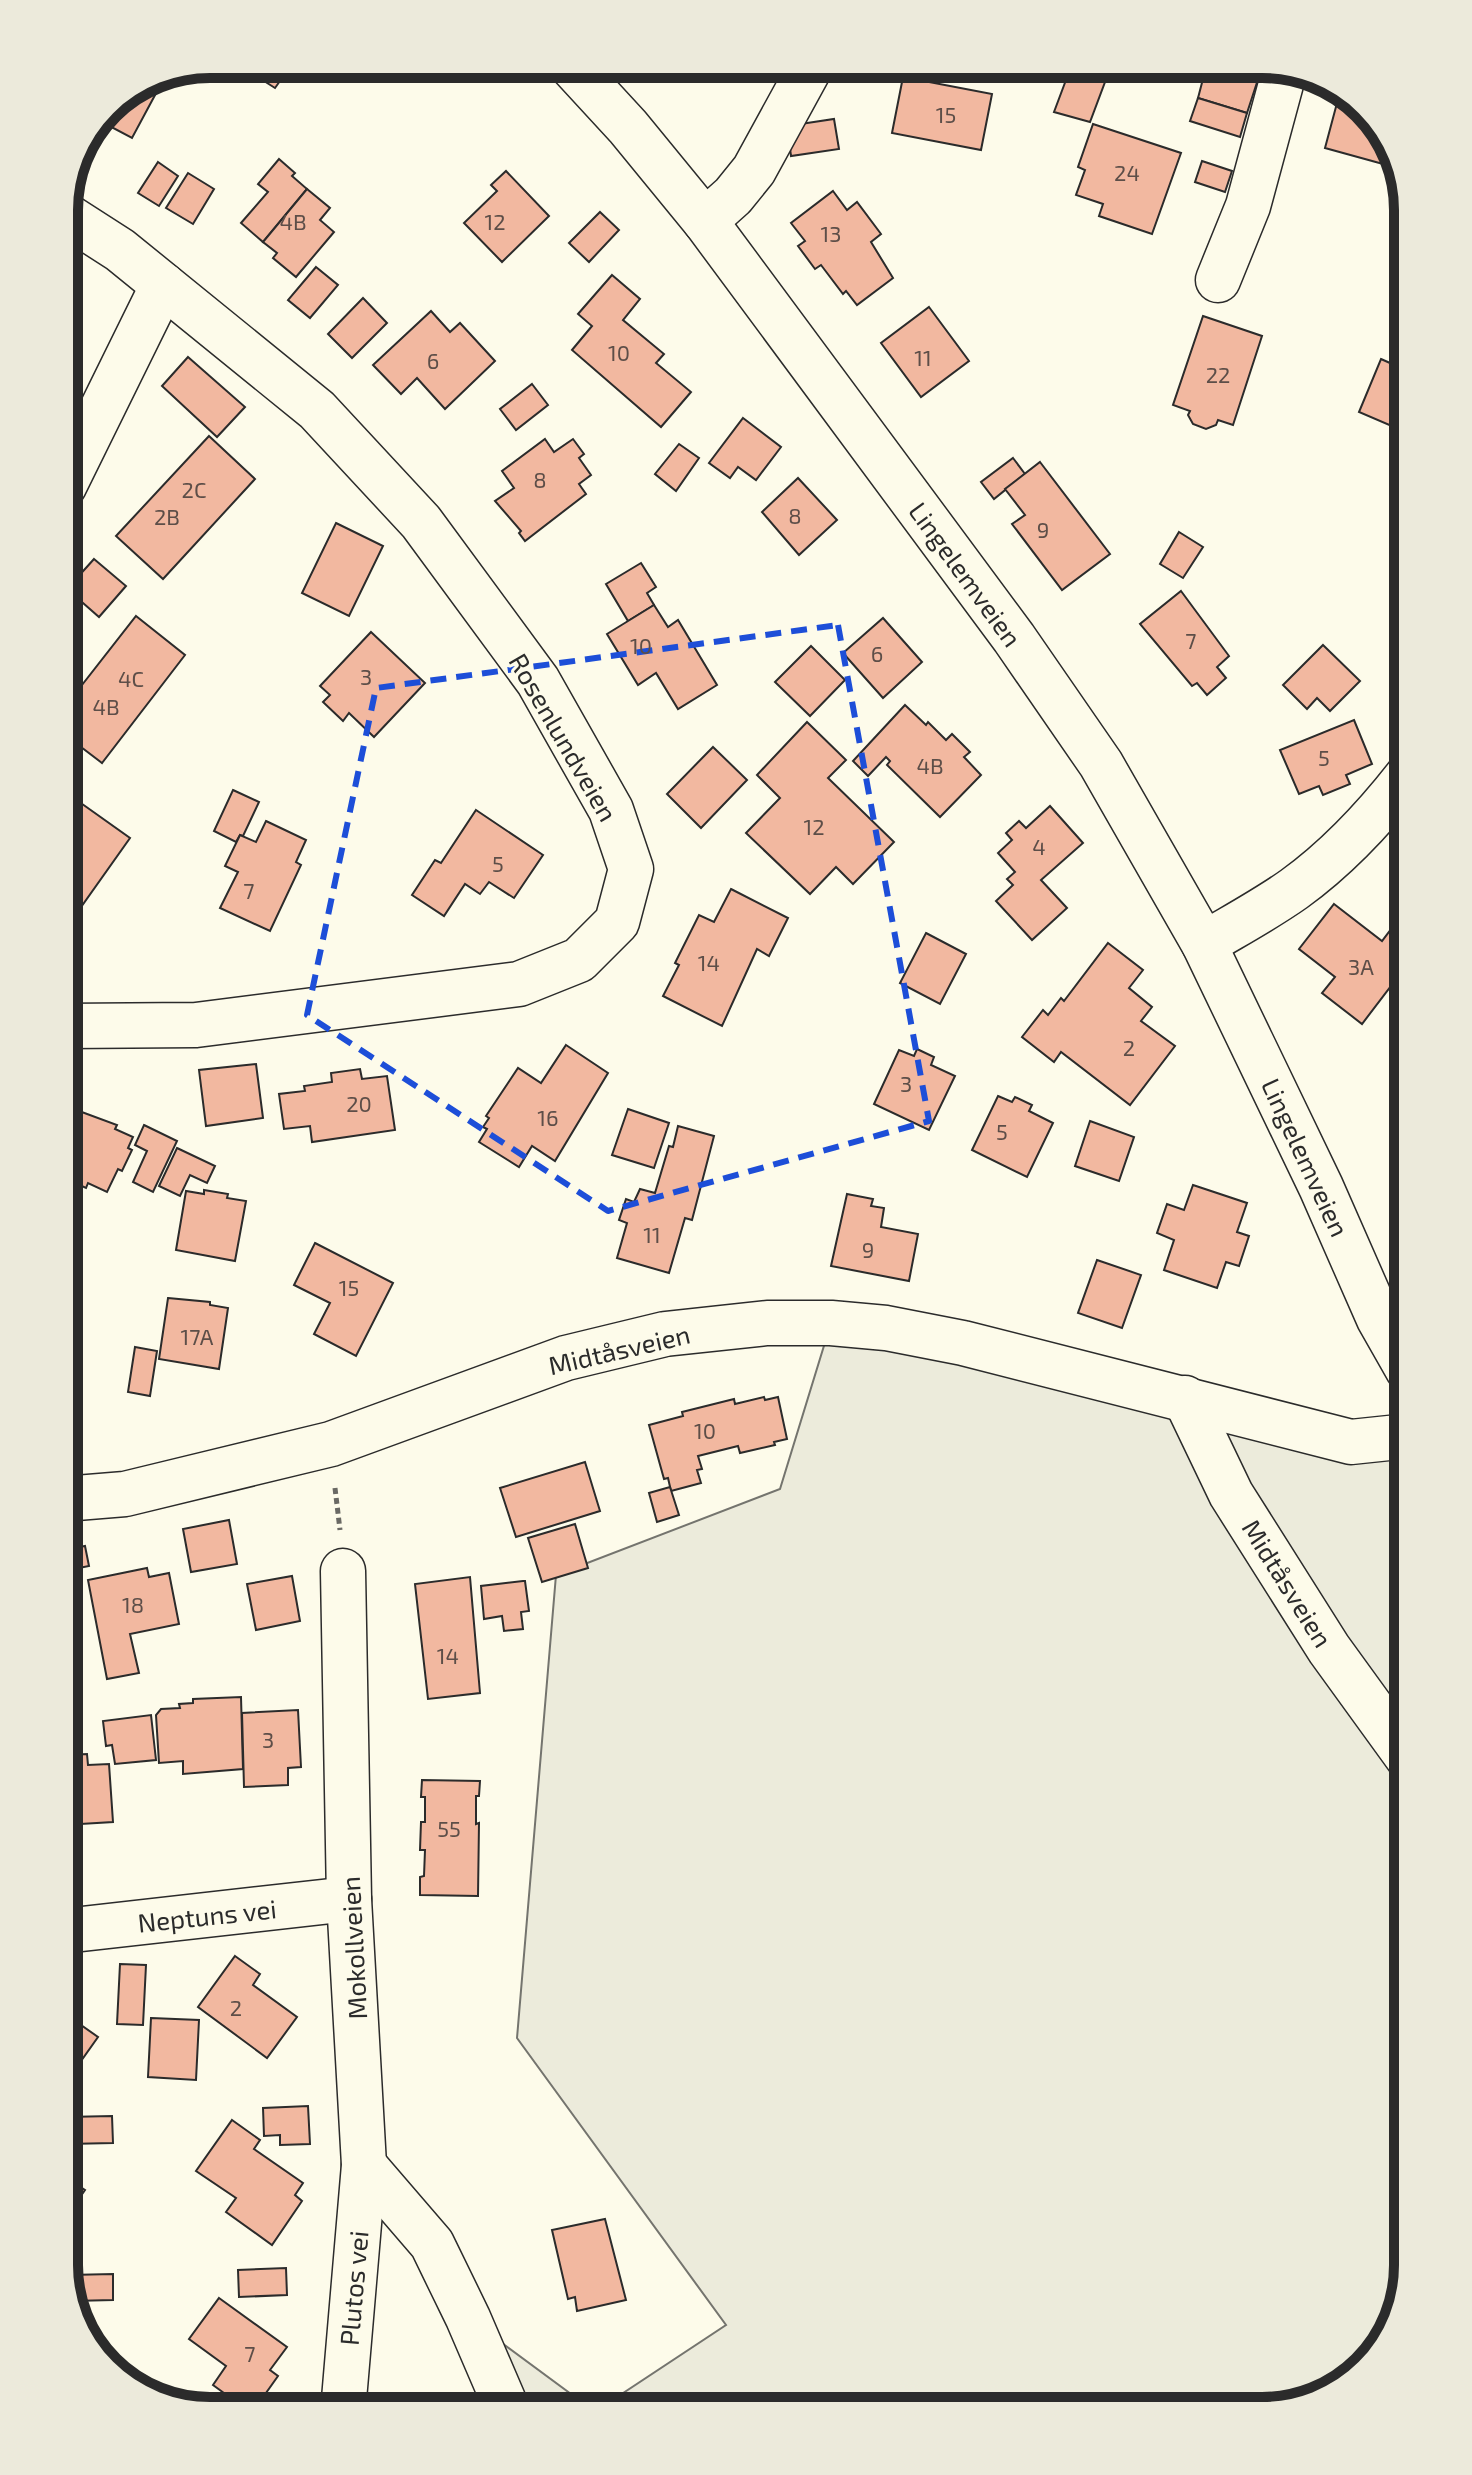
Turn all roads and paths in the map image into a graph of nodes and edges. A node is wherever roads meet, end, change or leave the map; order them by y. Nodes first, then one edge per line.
1 (583, 78) edge
2 (804, 78) edge
3 (1282, 80) edge
4 (705, 221) junction
5 (78, 223) edge
6 (1218, 280) dead end
7 (163, 285) junction
8 (78, 458) edge
9 (1394, 792) edge
10 (1204, 944) junction
11 (78, 1026) edge
12 (1394, 1345) edge
13 (1185, 1398) junction
14 (1394, 1437) edge
15 (331, 1444) junction
16 (78, 1498) edge
17 (343, 1571) joint
18 (1394, 1739) edge
19 (349, 1899) junction
20 (78, 1929) edge
21 (364, 2165) junction
22 (344, 2397) edge
23 (502, 2397) edge

1 - 4 street, Lingelemveien
2 - 4 street
3 - 6 street
4 - 10 street, Lingelemveien
5 - 7 street, Rosenlundveien
7 - 8 street
7 - 11 street, Rosenlundveien
9 - 10 street
10 - 12 street, Lingelemveien
13 - 14 street, Midtåsveien
13 - 15 street, Midtåsveien
13 - 18 street, Midtåsveien
15 - 16 street, Midtåsveien
15 - 17 path
17 - 19 street, Mokollveien
19 - 20 street, Neptuns vei
19 - 21 street, Mokollveien
21 - 22 street, Plutos vei
21 - 23 street

